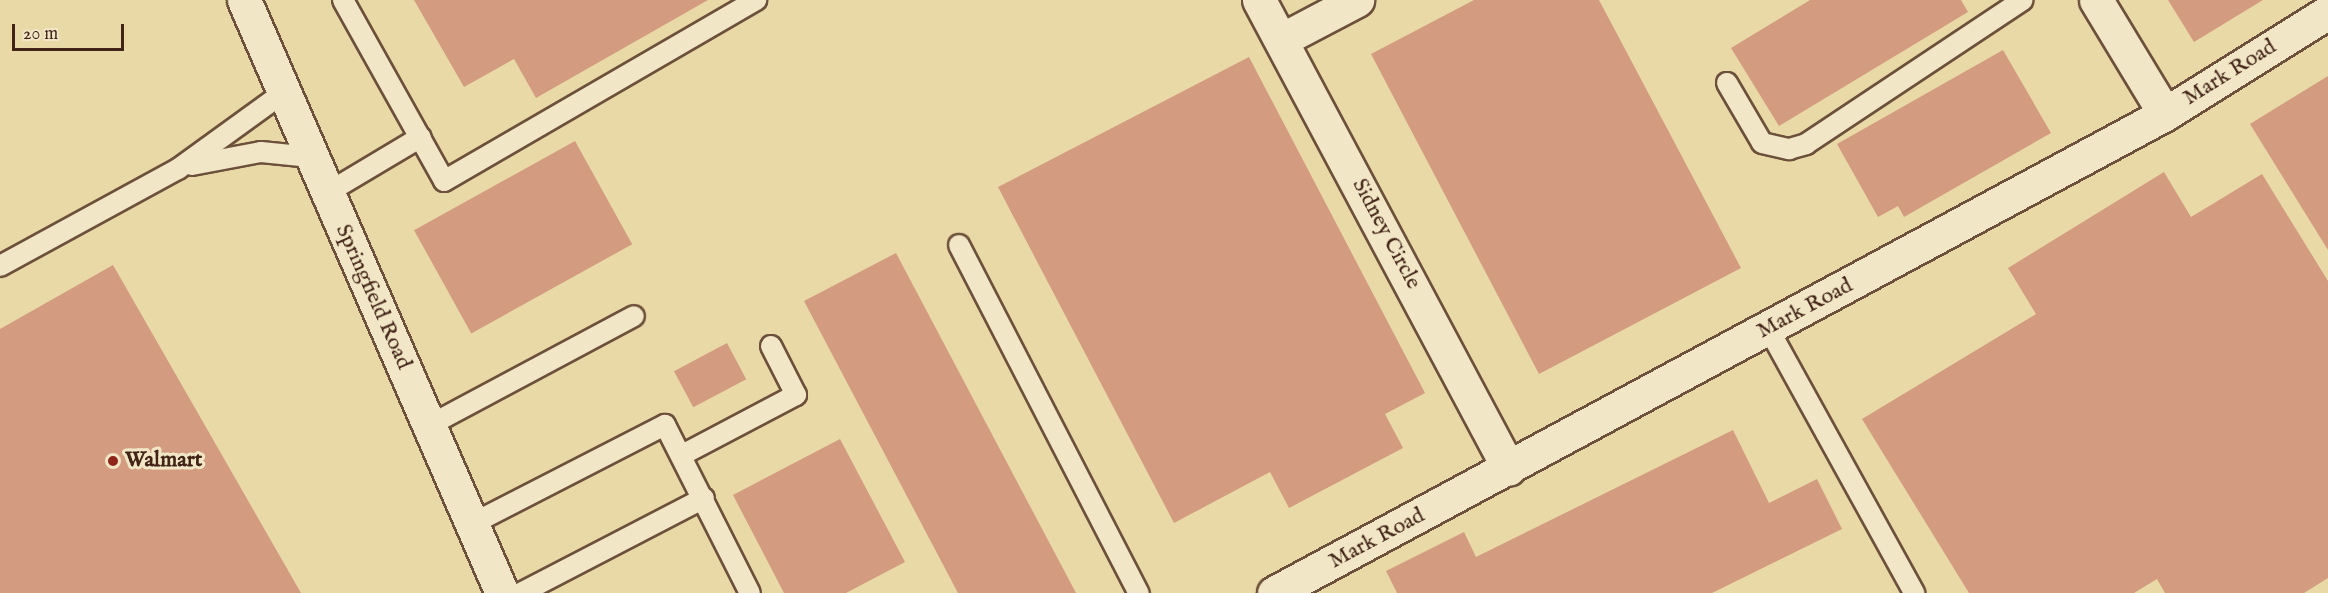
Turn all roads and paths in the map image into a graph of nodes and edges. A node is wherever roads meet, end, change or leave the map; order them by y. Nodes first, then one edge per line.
1 (244, 0) edge
2 (344, 0) edge
3 (756, 0) edge
4 (1259, 0) edge
5 (1357, 0) edge
6 (2023, 0) edge
7 (2096, 0) edge
8 (2328, 12) edge
9 (1283, 39) junction
10 (1727, 83) dead end
11 (283, 93) junction
12 (2165, 114) junction
13 (421, 137) junction
14 (311, 157) junction
15 (178, 169) junction
16 (327, 193) junction
17 (959, 244) dead end
18 (0, 266) edge
19 (634, 316) dead end
20 (1768, 328) junction
21 (771, 346) dead end
22 (430, 425) junction
23 (682, 455) junction
24 (1509, 468) junction
25 (704, 498) junction
26 (472, 524) junction
27 (502, 593) edge
28 (521, 593) edge
29 (750, 593) edge
30 (1139, 593) edge
31 (1274, 593) edge
32 (1914, 593) edge

1 - 11 street, Springfield Road
2 - 13 lane
3 - 13 lane
4 - 9 street, Sidney Circle
5 - 9 street
6 - 10 lane
7 - 12 street
8 - 12 street, Mark Road
9 - 24 street, Sidney Circle
11 - 14 street, Springfield Road
11 - 15 lane
12 - 20 street, Mark Road
13 - 16 lane
14 - 15 lane
14 - 16 street, Springfield Road
15 - 18 lane
16 - 22 street, Springfield Road
17 - 30 lane
19 - 22 lane
20 - 24 street, Mark Road
20 - 32 lane
21 - 23 lane
22 - 26 street, Springfield Road
23 - 25 lane
23 - 26 lane
24 - 31 street, Mark Road
25 - 28 lane
25 - 29 lane
26 - 27 street, Springfield Road

